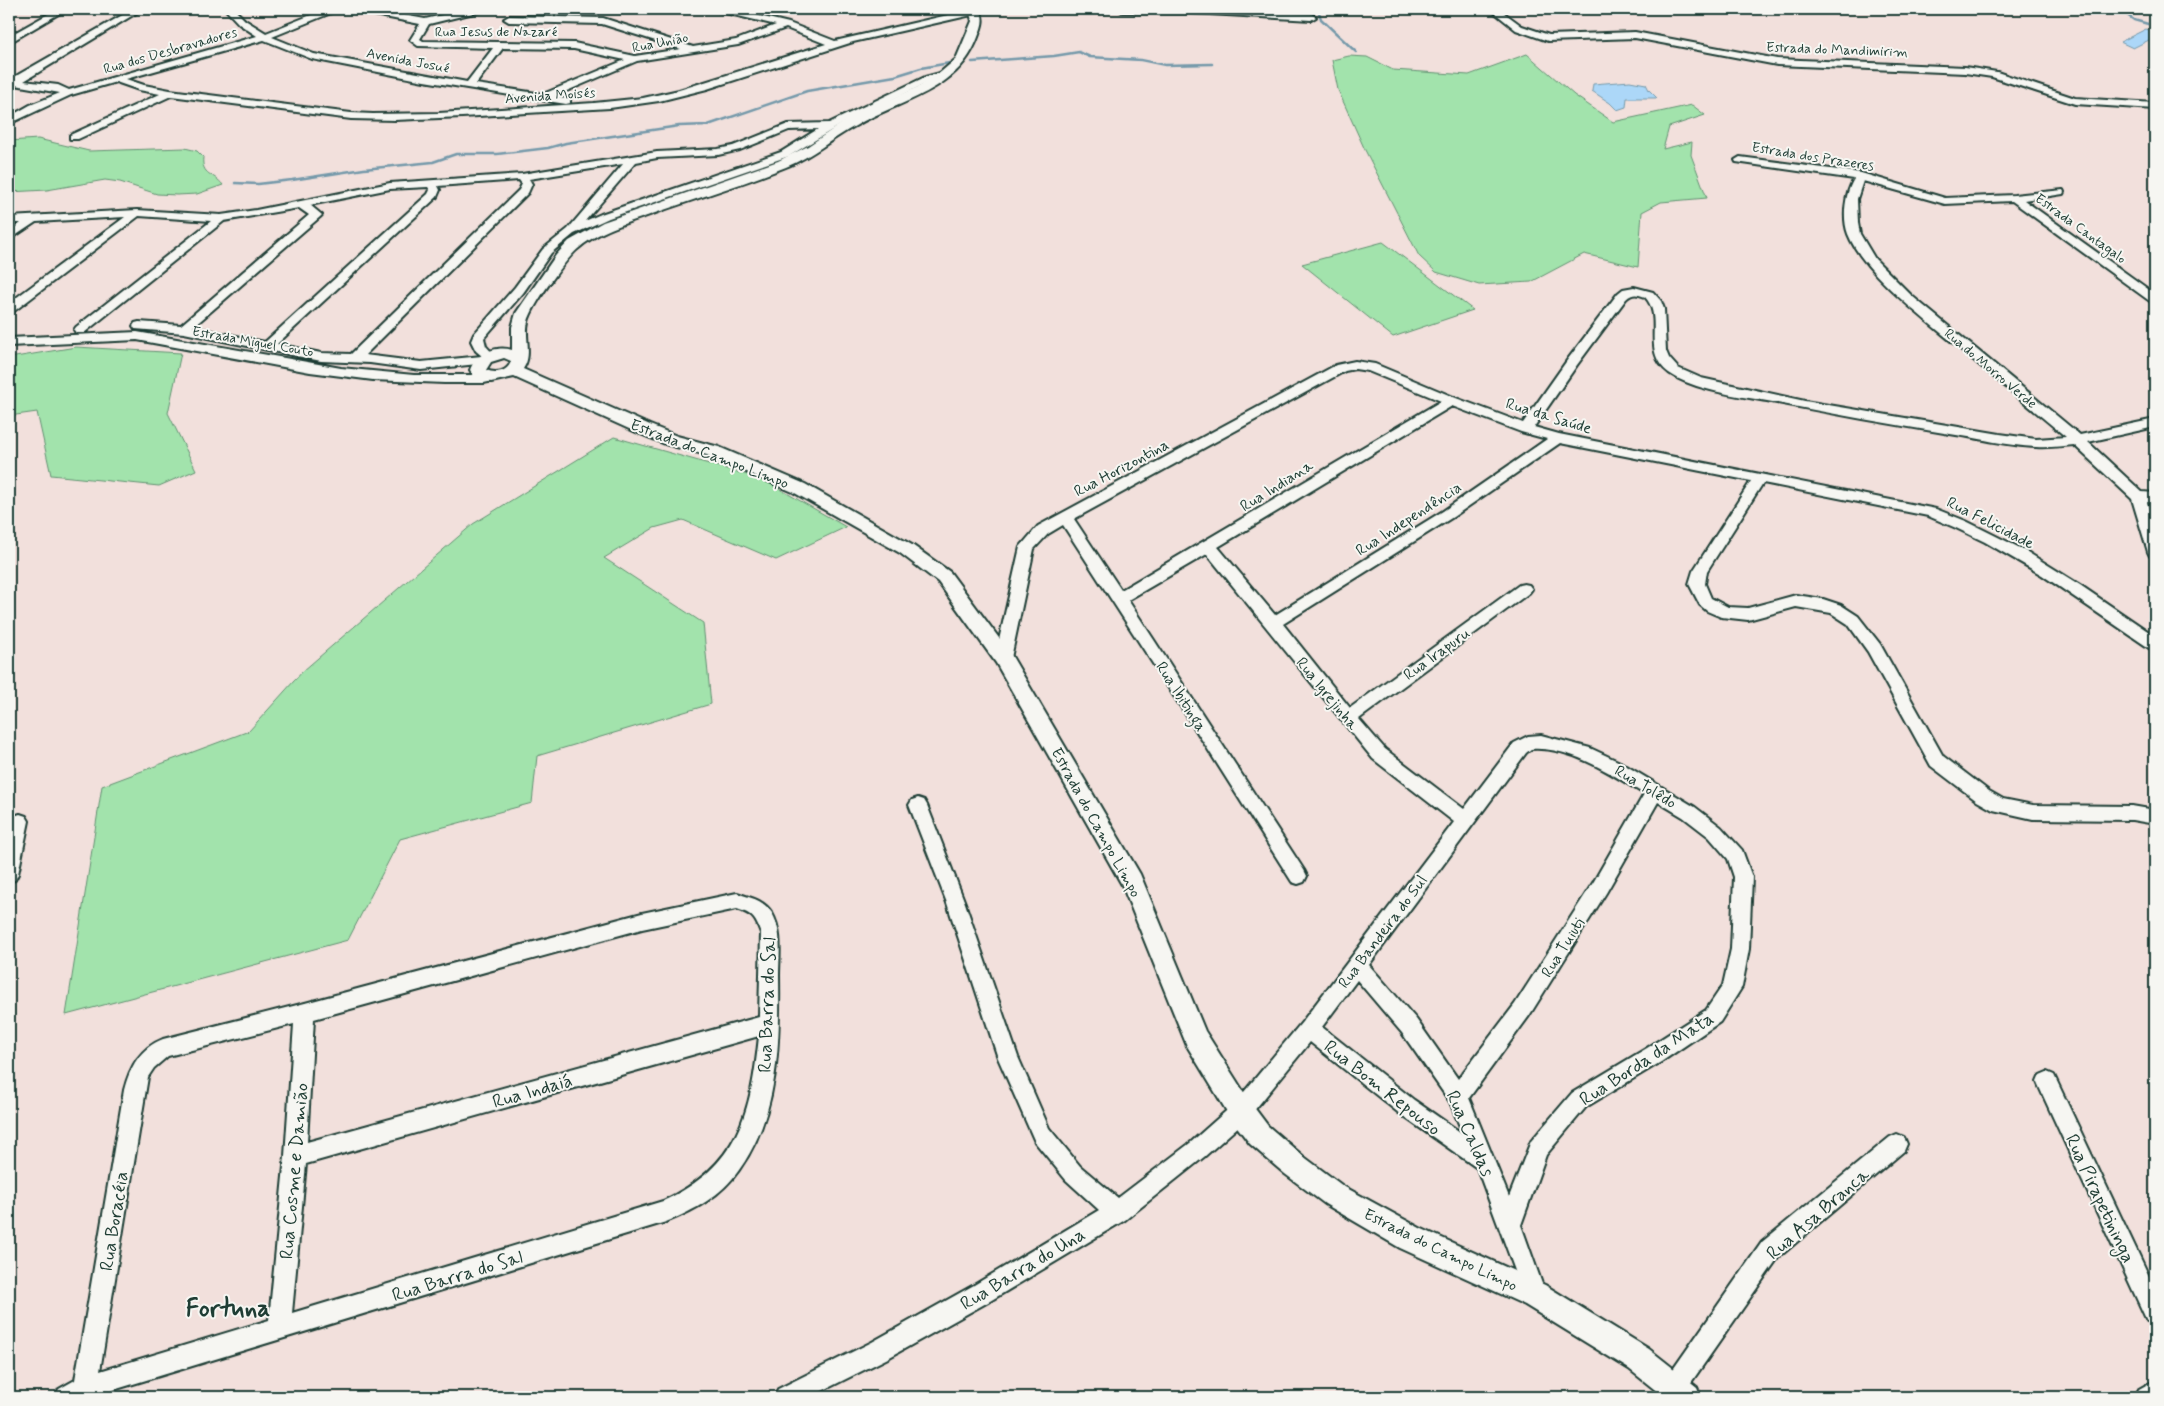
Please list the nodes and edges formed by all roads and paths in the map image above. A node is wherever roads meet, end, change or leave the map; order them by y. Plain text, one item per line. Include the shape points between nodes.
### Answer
1 (62, 9) edge
2 (139, 9) edge
3 (229, 9) edge
4 (333, 9) edge
5 (359, 9) edge
6 (479, 9) edge
7 (721, 9) edge
8 (1122, 9) edge
9 (1494, 9) edge
10 (975, 10) edge
11 (1267, 11) edge
12 (1311, 17) dead end
13 (508, 20) dead end
14 (425, 22) junction
15 (786, 25) junction
16 (264, 37) junction
17 (9, 40) edge
18 (834, 44) junction
19 (500, 45) junction
20 (691, 49) junction
21 (635, 59) junction
22 (944, 75) junction
23 (118, 80) junction
24 (12, 82) edge
25 (470, 86) junction
26 (68, 93) junction
27 (170, 93) junction
28 (543, 98) junction
29 (595, 106) junction
30 (2155, 106) edge
31 (9, 121) edge
32 (831, 126) junction
33 (74, 137) dead end
34 (632, 160) junction
35 (1740, 160) dead end
36 (1860, 176) junction
37 (522, 177) junction
38 (432, 184) junction
39 (2059, 192) dead end
40 (2014, 198) junction
41 (301, 204) junction
42 (138, 213) junction
43 (221, 218) junction
44 (34, 219) junction
45 (9, 220) edge
46 (570, 232) junction
47 (9, 237) edge
48 (2155, 299) edge
49 (9, 309) edge
50 (184, 329) junction
51 (80, 330) junction
52 (31, 332) junction
53 (9, 333) edge
54 (9, 342) edge
55 (22, 342) junction
56 (268, 346) junction
57 (356, 358) junction
58 (486, 358) junction
59 (516, 365) junction
60 (1336, 370) joint
61 (492, 377) junction
62 (1451, 401) junction
63 (2155, 422) edge
64 (1526, 429) junction
65 (1558, 438) junction
66 (2076, 439) junction
67 (1760, 479) junction
68 (2138, 497) junction
69 (2155, 498) edge
70 (1065, 517) junction
71 (1209, 547) junction
72 (2155, 552) edge
73 (1524, 589) dead end
74 (1119, 598) junction
75 (1273, 623) junction
76 (2155, 644) edge
77 (1003, 658) junction
78 (1348, 718) junction
79 (1520, 748) joint
80 (1655, 792) junction
81 (918, 805) dead end
82 (2155, 817) edge
83 (1465, 820) junction
84 (20, 822) dead end
85 (9, 874) edge
86 (1298, 876) dead end
87 (1743, 877) joint
88 (1356, 964) junction
89 (305, 1012) junction
90 (769, 1024) junction
91 (1309, 1028) junction
92 (148, 1058) joint
93 (2047, 1082) dead end
94 (1458, 1096) junction
95 (1241, 1111) junction
96 (1897, 1144) dead end
97 (296, 1156) junction
98 (1484, 1161) junction
99 (1117, 1212) junction
100 (1510, 1225) junction
101 (1535, 1295) junction
102 (2155, 1313) edge
103 (279, 1329) junction
104 (1681, 1392) edge
105 (2155, 1392) edge
106 (80, 1394) edge
107 (786, 1397) edge
108 (2147, 1397) edge

1 - 17 street
2 - 24 street
3 - 16 street, Avenida Josué
4 - 16 street, Rua dos Desbravadores
5 - 14 street, Rua Jesus de Nazaré
6 - 14 street
7 - 15 street
8 - 11 street
9 - 30 street, Estrada do Mandimirim via 1519,28 1548,38 1635,35 1777,62 1964,70 1998,75 2074,101
10 - 18 street, Avenida Moisés
10 - 22 street via 978,21 967,51
11 - 12 street
13 - 20 street via 602,21
14 - 19 street, Rua Jesus de Nazaré via 415,40 421,44
15 - 18 street
15 - 20 street, Rua União via 738,42
16 - 23 street, Rua dos Desbravadores
16 - 25 street, Avenida Josué via 312,56
18 - 29 street, Avenida Moisés via 691,90
19 - 21 street, Rua Jesus de Nazaré via 574,46
19 - 25 street
20 - 21 street, Rua União
21 - 28 street, Rua União
22 - 32 street via 928,79
22 - 59 street via 924,89 852,122 795,158 608,225 578,240 562,254 522,316 518,334 521,352
23 - 26 street, Rua dos Desbravadores
23 - 27 street, Avenida Moisés
24 - 26 street via 58,88
25 - 28 street, Avenida Josué
26 - 31 street, Rua dos Desbravadores
27 - 29 street, Avenida Moisés via 381,118
27 - 33 street
28 - 29 street, Avenida Josué
32 - 34 street via 788,127 718,152 662,154
32 - 46 street via 785,154 606,216
34 - 37 street
34 - 46 street
35 - 36 street, Estrada dos Prazeres
36 - 40 street, Estrada dos Prazeres via 1945,201
36 - 66 street, Rua do Morro Verde via 1852,199 1852,222 1854,234 1870,261 1908,299
37 - 38 street
37 - 57 street via 527,184 524,191
38 - 41 street via 390,186
38 - 56 street via 433,195
39 - 40 street, Estrada dos Prazeres
40 - 48 street, Estrada Cantagalo
41 - 43 street
41 - 50 street via 316,215
42 - 43 street
42 - 44 street
42 - 49 street
43 - 51 street
44 - 45 street
44 - 47 street
46 - 58 street via 547,251 519,290 478,336 477,341
50 - 51 street via 130,326
50 - 56 street
51 - 52 street
52 - 53 street
52 - 55 street
54 - 55 street, Estrada Miguel Couto
55 - 61 street, Estrada Miguel Couto via 146,337 276,362 367,375
56 - 57 street via 320,357
57 - 58 street via 421,366
58 - 59 street, Estrada do Campo Limpo via 506,353 516,357
58 - 61 street via 479,366 480,373
59 - 61 street via 502,376
59 - 77 street, Estrada do Campo Limpo via 644,429 721,454 799,488 906,549 944,577
60 - 62 street, Rua da Saúde via 1355,365 1371,367
60 - 70 street, Rua Horizontina
62 - 64 street, Rua da Saúde
62 - 71 street, Rua Indiana
63 - 66 street
64 - 65 street, Rua da Saúde
64 - 66 street via 1622,296 1634,290 1648,293 1656,301 1663,359 1694,380 1870,418 2036,442
65 - 67 street, Rua da Saúde
65 - 75 street, Rua Independência via 1440,519
66 - 68 street, Rua do Morro Verde
67 - 76 street, Rua Felicidade via 1943,516 2011,549 2078,590
67 - 82 street via 1700,570 1697,584 1705,601 1719,610 1739,615 1796,601 1823,605 1847,616 1860,627 1874,648 1937,761 1999,805 2033,812 2132,813
68 - 69 street
68 - 72 street, Rua do Morro Verde
70 - 74 street, Rua Ibitinga
70 - 77 street, Rua Horizontina via 1042,530 1027,547
71 - 74 street, Rua Indiana
71 - 75 street, Rua Igrejinha
73 - 78 street, Rua Irapuru
74 - 86 street, Rua Ibitinga
75 - 78 street, Rua Igrejinha
77 - 95 street, Estrada do Campo Limpo via 1132,882 1196,1038
78 - 83 street, Rua Igrejinha via 1379,754
79 - 80 street, Rua Tolêdo via 1528,743 1541,742 1570,749 1614,767
79 - 83 street, Rua Bandeira do Sul
80 - 87 street, Rua Tolêdo via 1715,832 1736,855
80 - 94 street, Rua Tuiuti via 1600,887 1522,1010
81 - 99 street via 956,903 1008,1058 1038,1127 1073,1173
83 - 88 street, Rua Bandeira do Sul
84 - 85 street
87 - 100 street, Rua Borda da Mata via 1740,949 1732,987 1725,999 1713,1016 1580,1100 1538,1148
88 - 91 street, Rua Bandeira do Sul
88 - 94 street, Rua Caldas via 1409,1026
89 - 90 street, Rua Barra do Sal via 642,921 737,902 757,908 770,933
89 - 92 street, Rua Barra do Sal via 163,1048
89 - 97 street, Rua Cosme e Damião
90 - 97 street, Rua Indaiá
90 - 103 street, Rua Barra do Sal via 765,1068 748,1137 723,1173 690,1200 666,1211
91 - 95 street, Rua Bandeira do Sul
91 - 98 street, Rua Bom Repouso via 1407,1107
92 - 106 street, Rua Boracéia via 138,1073 134,1090
93 - 102 street, Rua Pirapetininga
94 - 98 street, Rua Caldas
95 - 99 street, Rua Barra do Una
95 - 101 street, Estrada do Campo Limpo via 1260,1135 1334,1195 1410,1238
96 - 104 street, Rua Asa Branca via 1770,1250
97 - 103 street, Rua Cosme e Damião
98 - 100 street, Rua Caldas
99 - 107 street, Rua Barra do Una via 880,1350
100 - 101 street, Rua Caldas
101 - 104 street, Estrada do Campo Limpo via 1639,1359
103 - 106 street, Rua Barra do Sal
105 - 108 street

